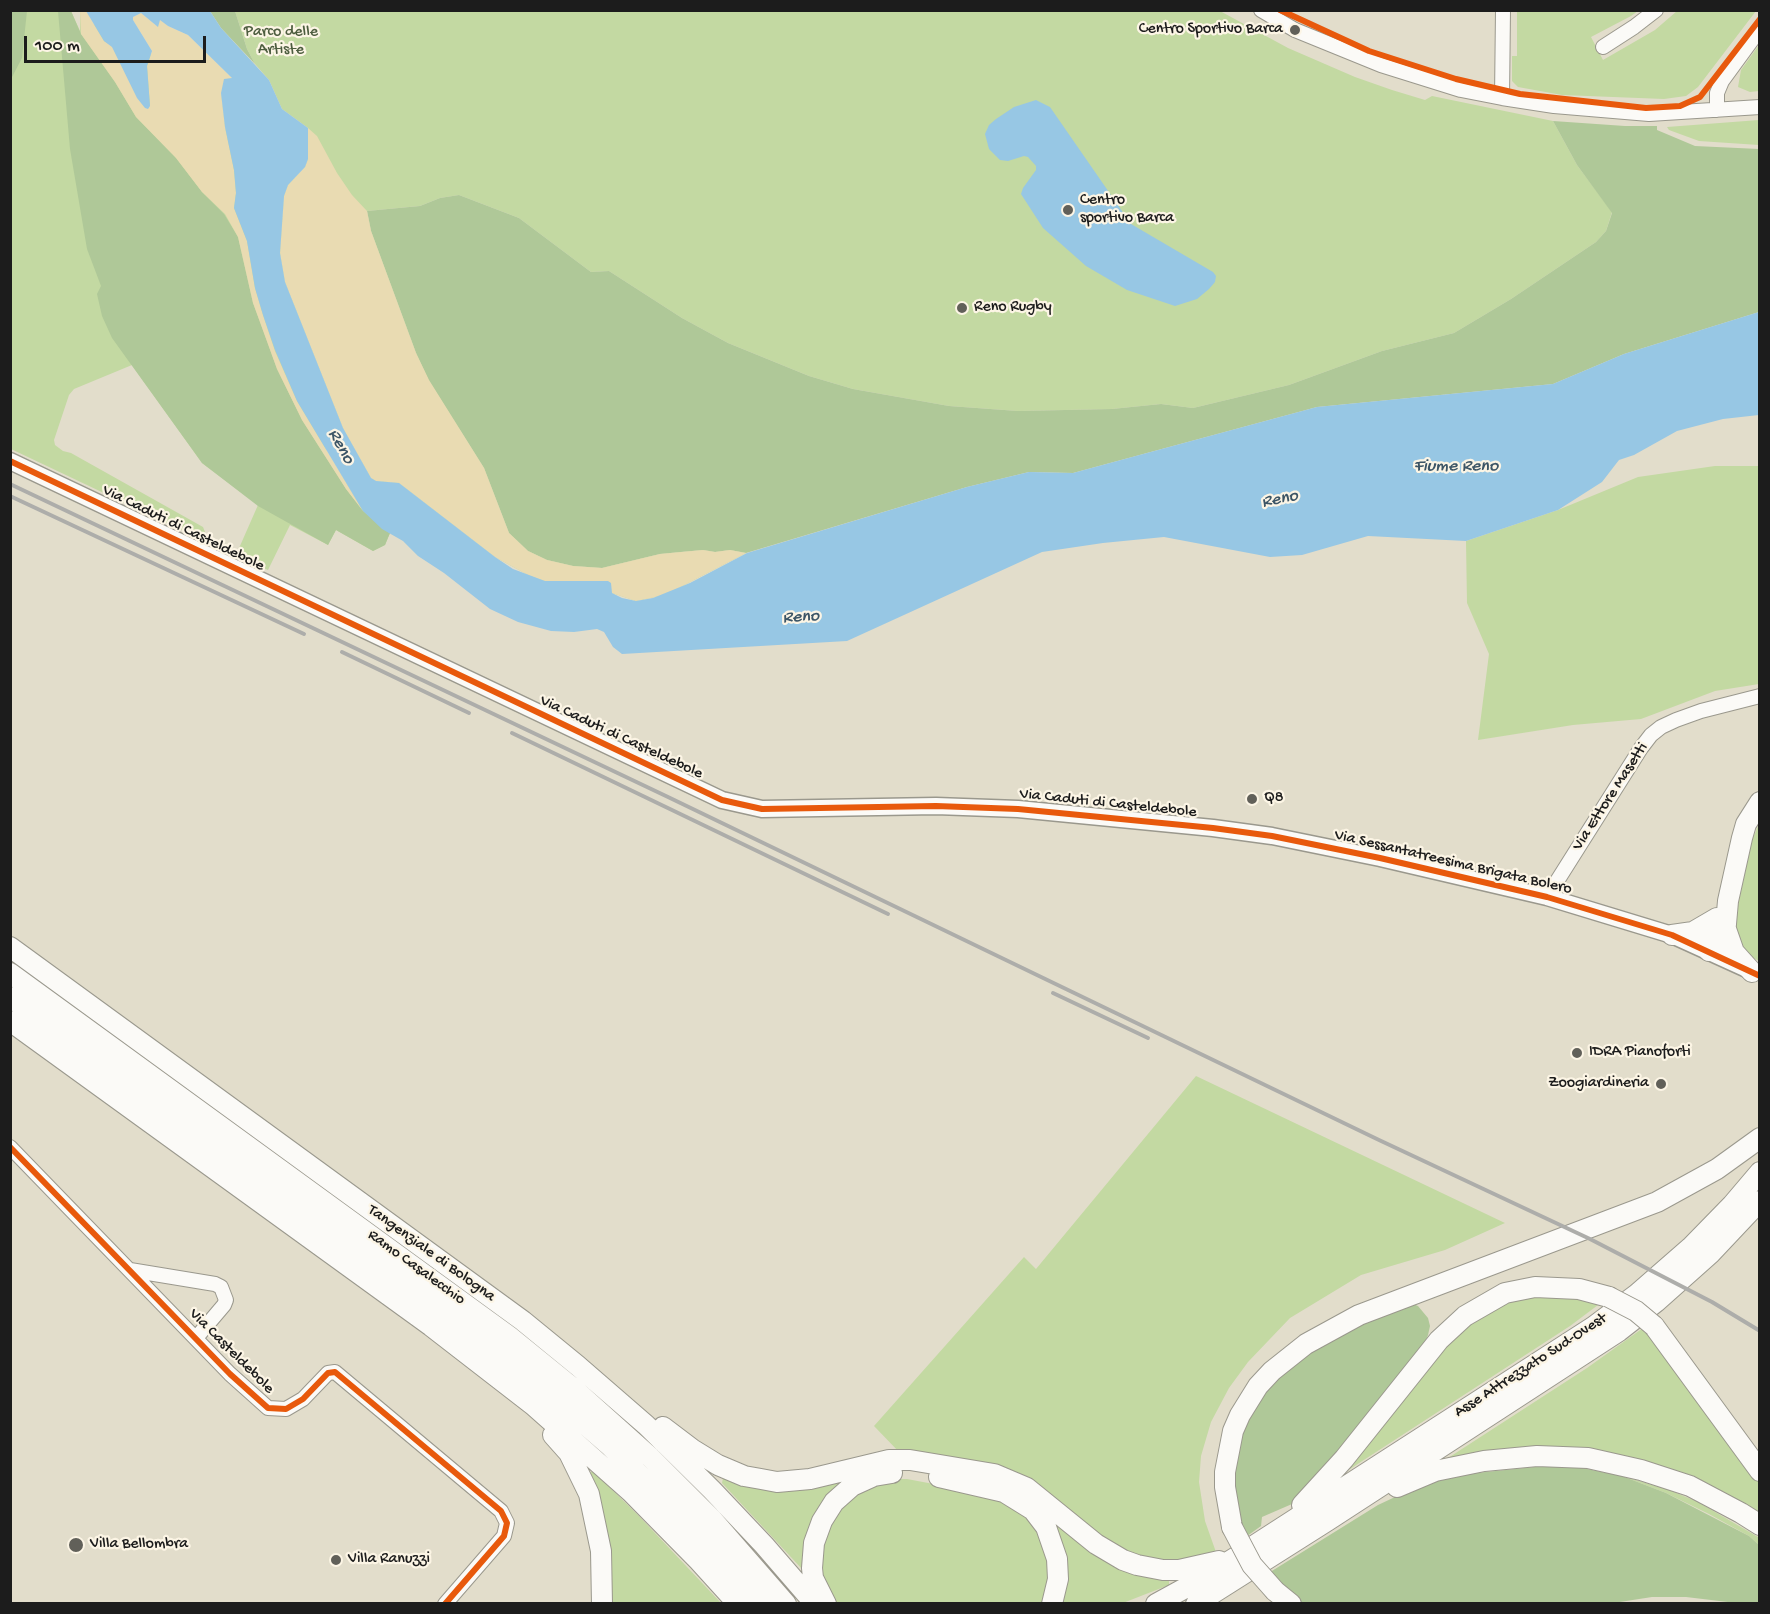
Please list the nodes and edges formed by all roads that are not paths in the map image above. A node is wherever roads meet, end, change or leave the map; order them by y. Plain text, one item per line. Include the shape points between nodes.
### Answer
1 (1261, 10) edge
2 (1503, 10) edge
3 (1656, 10) edge
4 (1760, 29) edge
5 (1603, 47) dead end
6 (1502, 98) junction
7 (1760, 107) edge
8 (1717, 110) junction
9 (10, 461) edge
10 (1760, 696) edge
11 (1760, 802) edge
12 (1272, 836) joint
13 (1547, 897) junction
14 (1719, 926) junction
15 (1672, 935) junction
16 (10, 947) edge
17 (1708, 951) junction
18 (10, 973) edge
19 (1756, 974) edge
20 (10, 997) edge
21 (10, 1021) edge
22 (1760, 1138) edge
23 (10, 1147) edge
24 (1760, 1172) edge
25 (1760, 1201) edge
26 (130, 1270) junction
27 (431, 1326) junction
28 (196, 1338) junction
29 (579, 1366) junction
30 (1760, 1471) edge
31 (1327, 1521) junction
32 (1760, 1525) edge
33 (1278, 1530) junction
34 (1241, 1554) junction
35 (1268, 1559) junction
36 (445, 1604) edge
37 (602, 1604) edge
38 (738, 1604) edge
39 (762, 1604) edge
40 (786, 1604) edge
41 (815, 1604) edge
42 (825, 1604) edge
43 (1053, 1604) edge
44 (1156, 1604) edge
45 (1196, 1604) edge
46 (1223, 1604) edge
47 (1291, 1604) edge

1 - 6 street via 1295,30 1381,65 1461,90
2 - 6 street
3 - 5 street
4 - 8 street via 1722,81
6 - 8 street via 1638,114
7 - 8 street
9 - 12 main road, Via Caduti di Casteldebole via 733,803 780,810 981,806
10 - 13 street, Via Ettore Masetti via 1692,714 1651,735
11 - 14 highway via 1746,824
12 - 13 main road, Via Sessantatreesima Brigata Bolero
13 - 15 main road, Via Sessantatreesima Brigata Bolero
14 - 15 highway
14 - 17 highway via 1722,940
14 - 19 highway via 1734,952
15 - 17 main road, Via Sessantatreesima Brigata Bolero
16 - 29 highway, Tangenziale di Bologna via 523,1321
17 - 19 main road, Via Sessantatreesima Brigata Bolero
18 - 40 highway, Ramo Casalecchio via 555,1373 712,1519
20 - 39 highway, Ramo Casalecchio via 536,1382 686,1520
21 - 27 highway
22 - 47 highway, bridge via 1717,1169 1657,1202 1359,1315 1306,1344 1272,1371 1258,1386 1233,1431 1225,1487 1232,1527 1252,1565
23 - 26 street, Via Casteldebole
24 - 33 highway, Asse Attrezzato Sud-Ovest via 1692,1246 1593,1327
25 - 31 highway, Asse Attrezzato Sud-Ovest via 1712,1253 1628,1325
26 - 28 street, Via Casteldebole
26 - 28 street via 221,1287 224,1305
27 - 37 highway via 569,1453 589,1494 597,1525
27 - 38 highway via 599,1462
28 - 36 street, Via Casteldebole via 268,1408 286,1409 303,1399 328,1372 335,1372 501,1511 507,1523 504,1536
29 - 34 highway via 628,1396 704,1458 744,1476 792,1481 900,1460 976,1470 1027,1488 1096,1544 1137,1565 1179,1570
29 - 41 highway, Tangenziale di Bologna via 712,1490
30 - 33 highway, bridge via 1654,1326 1636,1311 1609,1297 1579,1289 1535,1287 1499,1296 1464,1316 1439,1340 1332,1473
31 - 32 highway via 1435,1471 1537,1456 1588,1458 1665,1477 1718,1500
31 - 35 highway
33 - 34 highway
34 - 44 highway
35 - 45 highway
35 - 46 highway
42 - 43 highway via 812,1568 814,1543 822,1521 834,1502 852,1486 894,1472 995,1489 1033,1510 1055,1548 1058,1578

